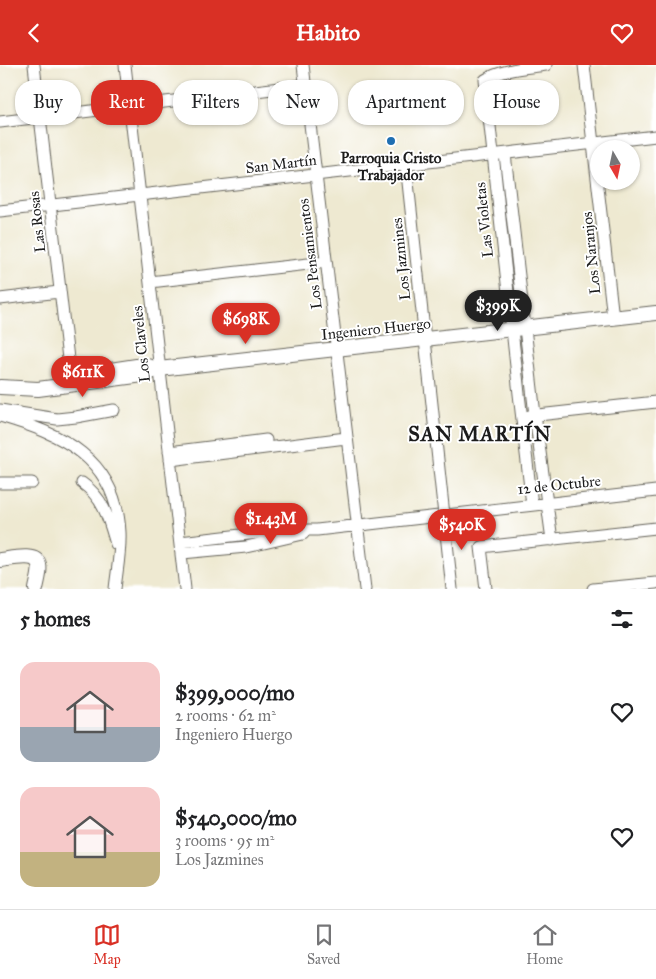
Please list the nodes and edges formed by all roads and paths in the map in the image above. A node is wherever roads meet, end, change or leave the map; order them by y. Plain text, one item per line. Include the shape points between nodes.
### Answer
1 (34, 65) edge
2 (125, 65) edge
3 (303, 65) edge
4 (546, 65) edge
5 (584, 65) edge
6 (36, 80) edge
7 (127, 80) edge
8 (305, 80) edge
9 (268, 90) edge
10 (163, 103) edge
11 (15, 120) edge
12 (0, 122) edge
13 (41, 125) edge
14 (132, 125) edge
15 (310, 125) edge
16 (656, 136) edge
17 (593, 140) edge
18 (625, 140) edge
19 (590, 144) edge
20 (505, 154) junction
21 (492, 155) junction
22 (406, 164) junction
23 (316, 175) junction
24 (599, 190) edge
25 (140, 196) junction
26 (50, 207) junction
27 (0, 211) edge
28 (326, 262) junction
29 (150, 282) junction
30 (60, 292) junction
31 (0, 299) edge
32 (656, 313) edge
33 (613, 318) junction
34 (518, 329) junction
35 (424, 340) junction
36 (336, 349) junction
37 (159, 369) junction
38 (70, 376) junction
39 (0, 386) edge
40 (656, 402) edge
41 (0, 410) edge
42 (114, 410) dead end
43 (535, 415) junction
44 (0, 416) edge
45 (521, 417) junction
46 (346, 434) junction
47 (169, 456) junction
48 (0, 483) edge
49 (32, 483) dead end
50 (82, 483) dead end
51 (656, 491) edge
52 (546, 503) junction
53 (532, 505) junction
54 (445, 515) junction
55 (358, 525) junction
56 (656, 528) edge
57 (552, 541) junction
58 (181, 548) junction
59 (119, 555) junction
60 (0, 560) edge
61 (656, 583) edge
62 (365, 585) edge
63 (36, 589) edge
64 (114, 589) edge
65 (185, 589) edge
66 (374, 589) edge
67 (452, 589) edge
68 (486, 589) edge
69 (593, 589) edge

1 - 6 street, Las Rosas
2 - 7 street, Los Claveles
3 - 8 street, Los Pensamientos
4 - 21 street, Las Violetas via 485,80
5 - 17 street, Los Naranjos
9 - 10 street
11 - 12 street
13 - 26 street, Las Rosas
14 - 25 street, Los Claveles
15 - 23 street, Los Pensamientos
16 - 18 street, San Martín
19 - 20 street, San Martín
20 - 21 street, San Martín
20 - 34 street, Las Violetas
21 - 22 street, San Martín
21 - 34 street, Las Violetas
22 - 23 street, San Martín
22 - 35 street, Los Jazmines
23 - 25 street, San Martín
23 - 28 street, Los Pensamientos
24 - 33 street, Los Naranjos
25 - 26 street, San Martín
25 - 29 street, Los Claveles
26 - 27 street, San Martín
26 - 30 street, Las Rosas
28 - 29 street
28 - 36 street, Los Pensamientos
29 - 37 street, Los Claveles
30 - 31 street
30 - 38 street, Las Rosas
32 - 33 main road, Ingeniero Huergo
33 - 34 main road, Ingeniero Huergo
34 - 35 main road, Ingeniero Huergo
34 - 43 street, Las Violetas
34 - 45 street, Las Violetas
35 - 36 main road, Ingeniero Huergo
35 - 54 street, Los Jazmines
36 - 37 main road, Ingeniero Huergo
36 - 46 street, Los Pensamientos
37 - 38 main road, Ingeniero Huergo via 143,365
37 - 39 main road, Ingeniero Huergo via 143,375 38,389
37 - 47 street, Los Claveles
38 - 39 main road, Ingeniero Huergo
40 - 43 street
41 - 42 street via 56,419
43 - 45 street
43 - 52 street, Las Violetas
44 - 59 street via 58,438 86,455 112,493 120,531
45 - 53 street, Las Violetas
46 - 47 street
46 - 55 street, Los Pensamientos
47 - 58 street, Los Claveles
48 - 49 street
50 - 59 street via 101,501
51 - 52 street, 12 de Octubre
52 - 53 street, 12 de Octubre
52 - 57 street, Las Violetas
53 - 54 street, 12 de Octubre
54 - 55 street, 12 de Octubre
54 - 67 street, Los Jazmines
55 - 58 street, 12 de Octubre via 317,529 246,547
55 - 62 street, Los Pensamientos
56 - 57 street
57 - 68 street via 481,547
58 - 65 street, Los Claveles
59 - 64 street
60 - 63 main road via 31,557 37,560 40,566
61 - 69 street
62 - 66 street

